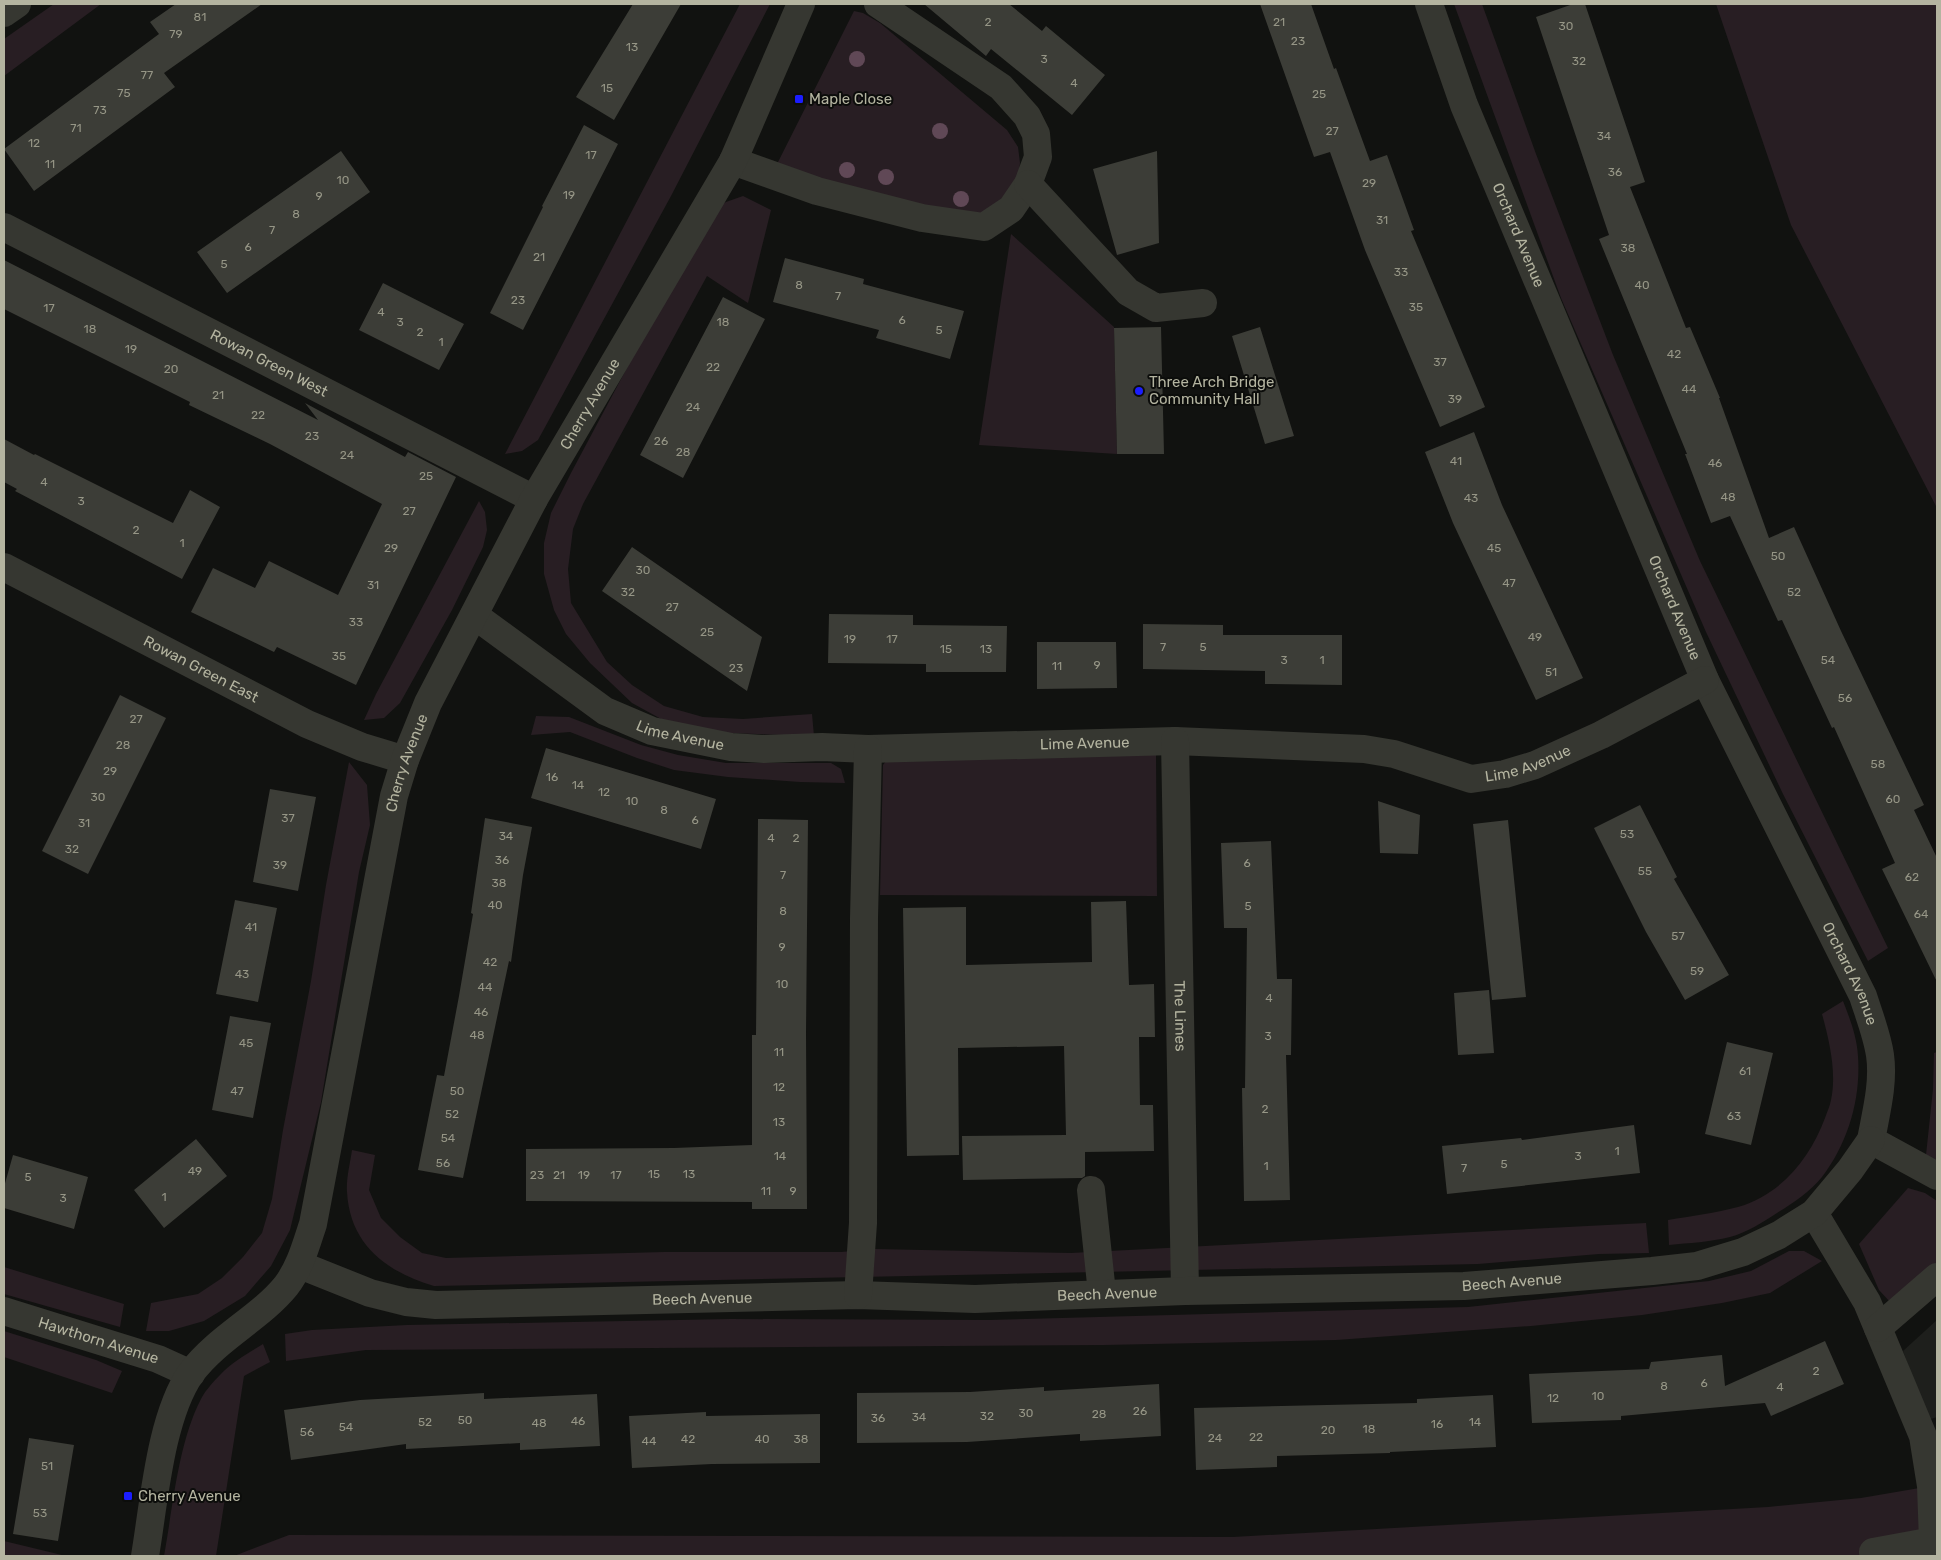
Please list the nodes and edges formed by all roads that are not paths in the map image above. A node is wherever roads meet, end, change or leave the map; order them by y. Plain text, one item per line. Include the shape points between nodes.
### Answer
1 (17, 4) edge
2 (801, 4) edge
3 (878, 4) edge
4 (1429, 4) edge
5 (4, 14) edge
6 (733, 161) junction
7 (1028, 184) junction
8 (4, 227) edge
9 (1203, 303) dead end
10 (534, 499) junction
11 (4, 567) edge
12 (474, 615) junction
13 (1705, 680) junction
14 (1175, 741) junction
15 (868, 749) junction
16 (405, 760) junction
17 (1871, 1140) junction
18 (1937, 1176) edge
19 (1091, 1190) dead end
20 (1814, 1213) junction
21 (300, 1265) junction
22 (1937, 1277) edge
23 (1185, 1291) junction
24 (1102, 1294) junction
25 (858, 1295) junction
26 (4, 1311) edge
27 (1878, 1328) junction
28 (191, 1374) junction
29 (1873, 1552) dead end
30 (145, 1556) edge

1 - 5 street
2 - 6 street, Cherry Avenue
3 - 7 street via 1001,87 1027,116 1036,134 1038,157
4 - 13 street, Orchard Avenue via 1464,105
6 - 7 street via 826,193 922,218 984,227 1011,209
6 - 10 street, Cherry Avenue
7 - 9 street via 1128,292 1156,308
8 - 10 street, Rowan Green West
10 - 12 street, Cherry Avenue
11 - 16 street, Rowan Green East via 307,724 362,747
12 - 15 street, Lime Avenue via 605,710 652,731 731,747
12 - 16 street, Cherry Avenue via 428,703
13 - 14 street, Lime Avenue via 1601,735 1535,765 1505,774 1471,778 1394,754 1364,749
13 - 17 street, Orchard Avenue via 1863,996 1880,1057 1880,1091
14 - 15 street, Lime Avenue
14 - 23 street, The Limes
15 - 25 street via 863,1223
16 - 21 street, Cherry Avenue via 384,845 323,1182 314,1224
17 - 18 street
17 - 20 street, Beech Avenue
19 - 24 street
20 - 23 street, Beech Avenue via 1743,1252 1688,1267 1464,1286
20 - 27 street via 1867,1302
21 - 25 street, Beech Avenue via 370,1293 436,1305
21 - 28 street, Cherry Avenue via 286,1286 218,1345
22 - 27 street
23 - 24 street, Beech Avenue
24 - 25 street, Beech Avenue via 975,1299
26 - 28 street, Hawthorn Avenue via 158,1359
27 - 29 street via 1923,1436 1931,1486 1933,1541
28 - 30 street, Cherry Avenue via 176,1402 164,1440

